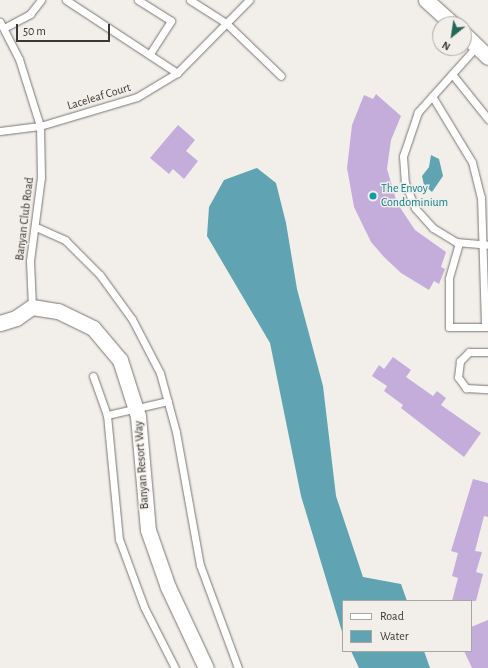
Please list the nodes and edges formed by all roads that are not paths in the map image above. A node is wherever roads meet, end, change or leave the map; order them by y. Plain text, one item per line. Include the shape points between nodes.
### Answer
1 (41, 0) edge
2 (66, 0) edge
3 (138, 0) edge
4 (190, 0) edge
5 (249, 0) edge
6 (426, 0) edge
7 (444, 16) edge
8 (226, 23) junction
9 (2, 25) edge
10 (472, 41) edge
11 (477, 46) junction
12 (149, 55) junction
13 (488, 57) edge
14 (177, 73) junction
15 (452, 74) junction
16 (281, 76) dead end
17 (432, 96) junction
18 (488, 119) edge
19 (40, 126) junction
20 (0, 131) edge
21 (36, 227) junction
22 (459, 243) junction
23 (485, 245) edge
24 (32, 307) junction
25 (0, 323) edge
26 (486, 327) edge
27 (488, 352) edge
28 (93, 376) dead end
29 (488, 389) edge
30 (168, 401) junction
31 (136, 408) junction
32 (107, 415) junction
33 (174, 668) edge
34 (206, 668) edge
35 (238, 668) edge

1 - 9 lane via 30,14
2 - 12 lane
3 - 12 lane via 171,21
4 - 8 lane
5 - 8 lane, Laceleaf Court
6 - 7 street
8 - 14 lane, Laceleaf Court
8 - 16 lane
9 - 19 lane, Banyan Club Road via 19,58
10 - 11 street
11 - 13 street
11 - 15 lane
12 - 14 lane
14 - 19 lane, Laceleaf Court via 137,97
15 - 17 lane
15 - 18 lane
17 - 22 lane via 409,130 403,156 404,182 415,208 433,228
17 - 23 lane via 455,128 472,162 481,197
19 - 20 lane, Laceleaf Court
19 - 21 lane, Banyan Club Road via 41,177
21 - 24 lane, Banyan Club Road via 30,261
21 - 30 lane via 65,240 100,275 132,319 160,373
22 - 23 lane
22 - 26 lane via 449,279 449,327
23 - 26 lane
24 - 25 street via 16,318
24 - 31 street, Banyan Resort Way via 70,315 103,337 120,360
27 - 29 lane via 469,352 460,361 458,377 466,388
28 - 32 lane
30 - 31 lane
30 - 35 lane via 200,565
31 - 32 lane
31 - 34 street, Banyan Resort Way via 148,530 168,586
32 - 33 lane via 119,539 144,607

